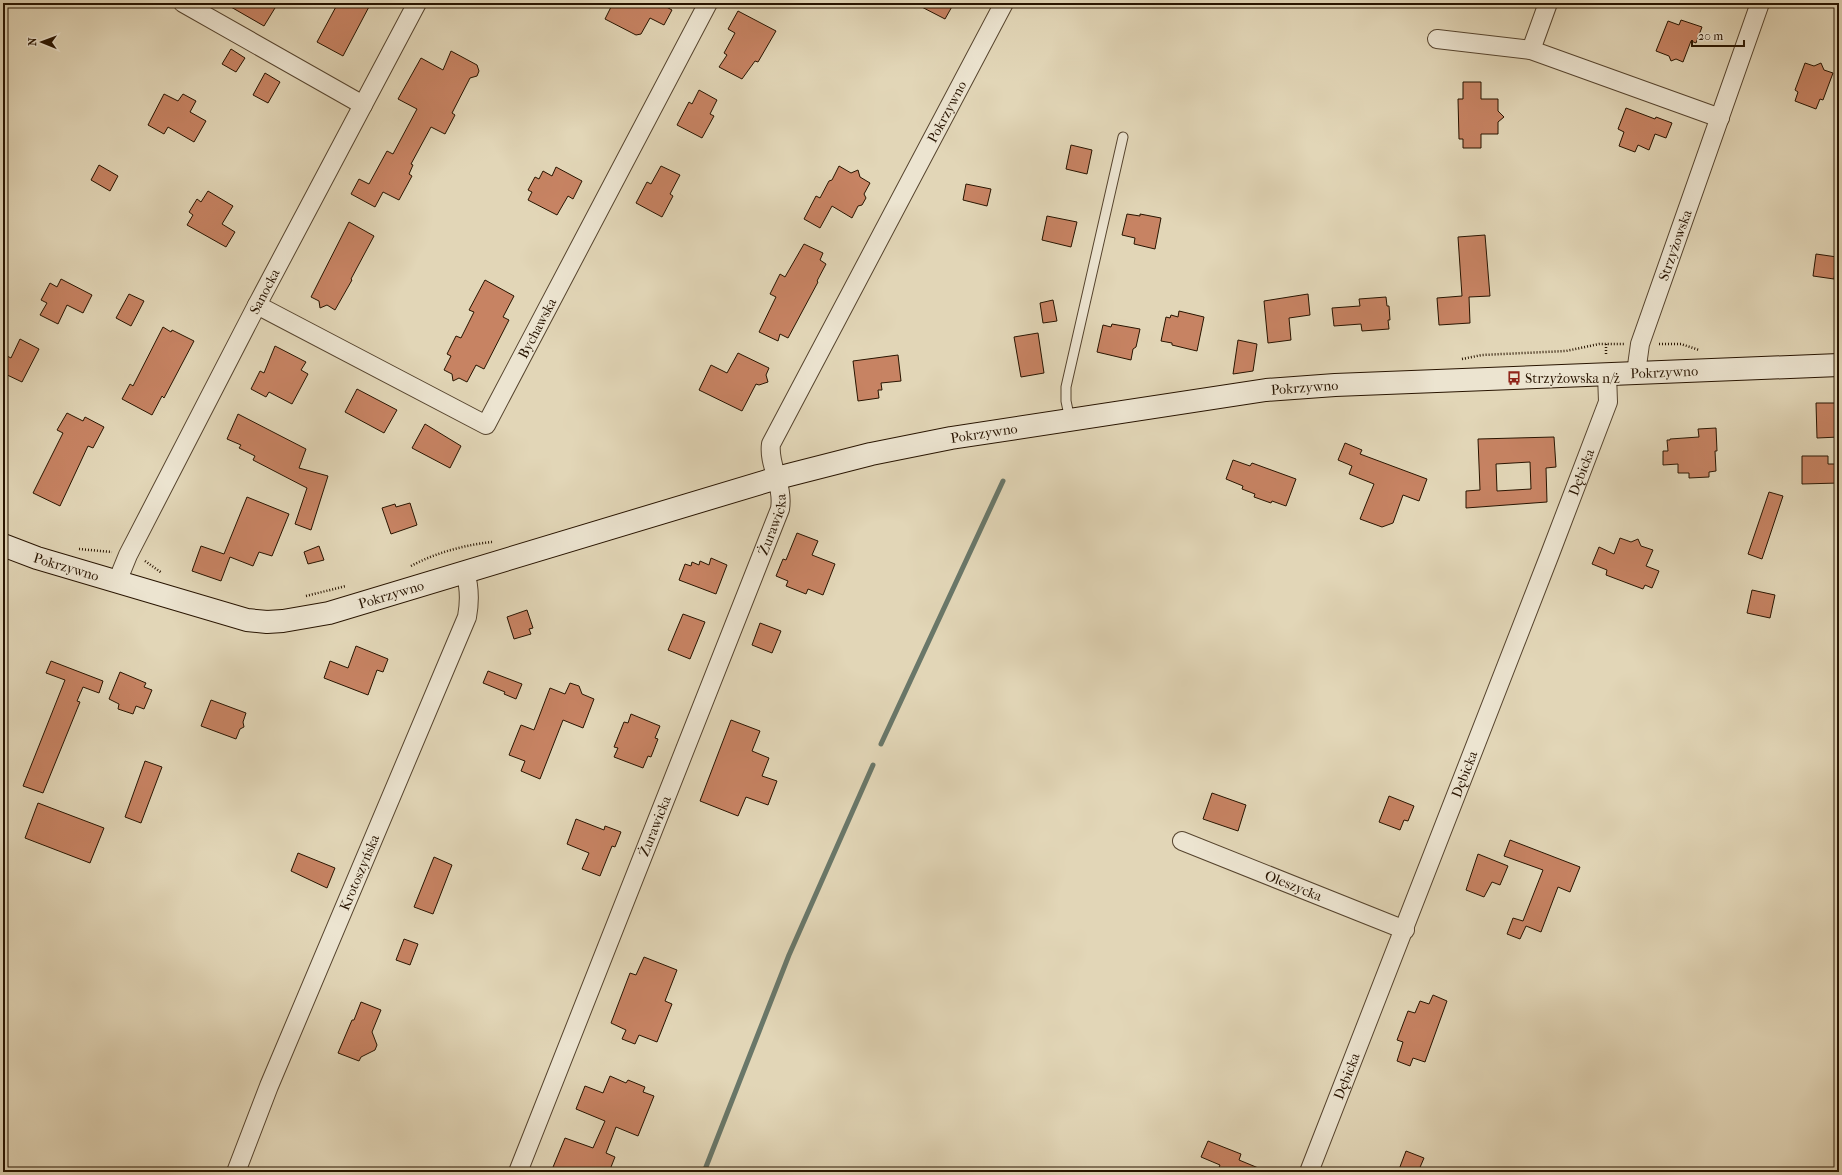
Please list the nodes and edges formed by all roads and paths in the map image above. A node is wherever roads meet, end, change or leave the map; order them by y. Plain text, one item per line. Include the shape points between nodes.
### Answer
1 (183, 3) edge
2 (417, 3) edge
3 (708, 3) edge
4 (1004, 3) edge
5 (1548, 3) edge
6 (1760, 3) edge
7 (1437, 39) dead end
8 (1531, 50) junction
9 (362, 105) junction
10 (1720, 118) junction
11 (1123, 137) dead end
12 (257, 305) junction
13 (1839, 365) edge
14 (1636, 373) junction
15 (1607, 374) junction
16 (1070, 420) junction
17 (777, 478) junction
18 (3, 545) edge
19 (465, 572) junction
20 (118, 582) junction
21 (1182, 841) dead end
22 (1405, 930) junction
23 (236, 1172) edge
24 (518, 1172) edge
25 (1309, 1172) edge

1 - 9 street
2 - 9 street, Sanocka
3 - 12 street, Bychawska via 486,425
4 - 17 street, Pokrzywno via 772,444 770,451
5 - 8 street
6 - 10 street, Strzyżowska
7 - 8 street
8 - 10 street
9 - 12 street, Sanocka
10 - 14 street, Strzyżowska via 1640,344
11 - 16 lane via 1066,387
12 - 20 street, Sanocka via 128,555
13 - 14 street, Pokrzywno
14 - 15 street, Pokrzywno
15 - 16 street, Pokrzywno via 1300,387 1194,400
15 - 22 street, Dębicka via 1608,402
16 - 17 street, Pokrzywno via 894,449
17 - 19 street, Pokrzywno
17 - 24 street, Żurawicka via 782,500 780,509
18 - 20 street, Pokrzywno
19 - 20 street, Pokrzywno via 306,618 267,622 231,617
19 - 23 street, Krotoszyńska via 470,600 467,617 268,1086
21 - 22 street, Oleszycka
22 - 25 street, Dębicka

